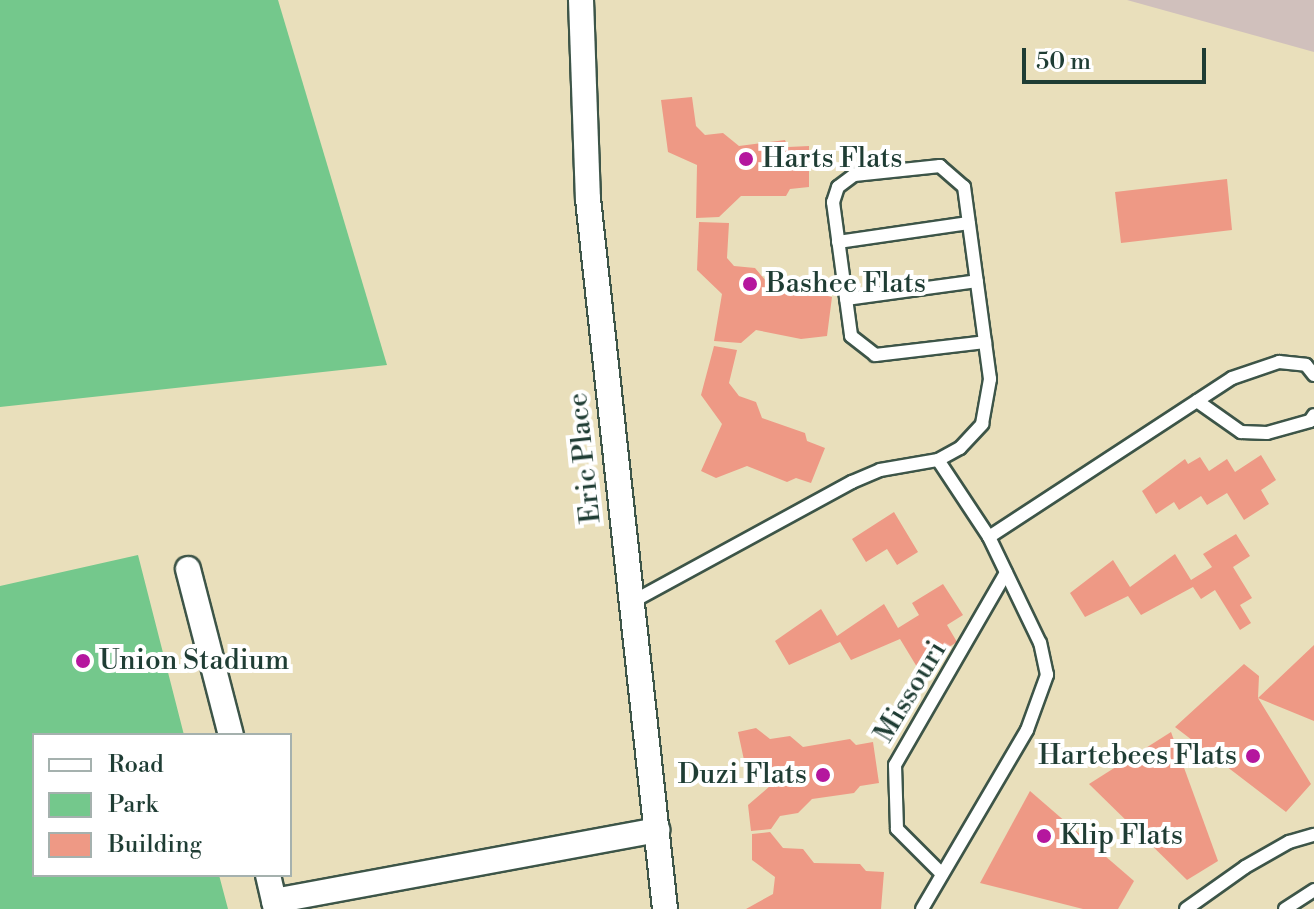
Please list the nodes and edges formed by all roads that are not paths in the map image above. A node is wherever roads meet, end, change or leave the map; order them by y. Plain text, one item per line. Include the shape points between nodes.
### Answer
1 (581, 0) edge
2 (969, 223) junction
3 (838, 242) junction
4 (977, 281) junction
5 (846, 299) junction
6 (985, 342) junction
7 (1314, 375) edge
8 (1197, 401) junction
9 (1314, 415) edge
10 (938, 460) junction
11 (989, 537) junction
12 (188, 569) dead end
13 (1006, 573) junction
14 (630, 603) junction
15 (230, 733) edge
16 (657, 830) junction
17 (1314, 835) edge
18 (942, 874) junction
19 (268, 877) edge
20 (1314, 890) edge
21 (275, 905) edge
22 (665, 909) edge
23 (922, 909) edge
24 (1186, 909) edge
25 (1285, 909) edge

1 - 14 street, Eric Place via 588,199
2 - 3 lane
2 - 3 lane via 964,187 940,166 854,175 838,187 833,202
2 - 4 lane
3 - 5 lane
4 - 5 lane
4 - 6 lane
5 - 6 lane via 851,336 875,355
6 - 10 lane via 990,404 982,424 960,448
7 - 8 lane via 1306,365 1279,362 1232,378
8 - 9 lane via 1241,432 1267,433 1310,421
8 - 11 lane
10 - 11 lane
10 - 14 lane via 880,470 852,482
11 - 13 lane
12 - 15 street
13 - 18 lane via 1040,643 1047,675 1027,730
13 - 18 lane, Missouri via 895,765 897,829
14 - 16 street, Eric Place
16 - 21 street
16 - 22 street, Eric Place
17 - 24 lane via 1289,842 1245,867
18 - 23 lane
19 - 21 street
20 - 25 lane

